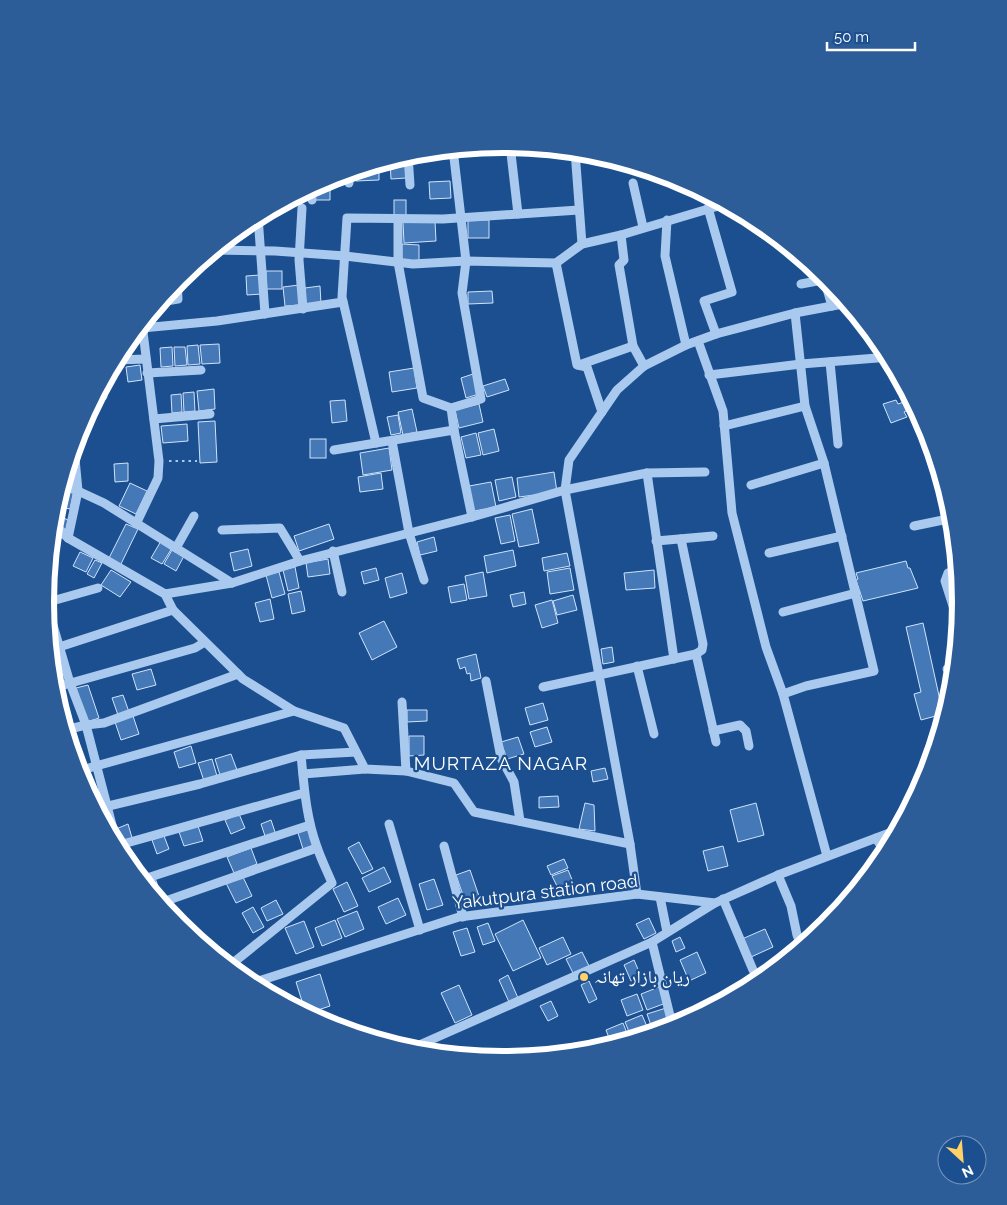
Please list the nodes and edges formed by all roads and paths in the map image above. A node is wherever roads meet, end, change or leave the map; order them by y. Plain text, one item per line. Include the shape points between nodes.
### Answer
1 (511, 153) edge
2 (454, 156) edge
3 (575, 159) edge
4 (409, 163) edge
5 (633, 183) dead end
6 (410, 184) dead end
7 (312, 196) edge
8 (312, 200) dead end
9 (715, 206) edge
10 (302, 208) dead end
11 (708, 208) junction
12 (579, 210) junction
13 (518, 214) junction
14 (461, 218) junction
15 (398, 220) junction
16 (667, 220) junction
17 (259, 226) edge
18 (643, 227) junction
19 (621, 235) junction
20 (582, 244) junction
21 (224, 250) edge
22 (260, 252) junction
23 (300, 253) junction
24 (345, 256) junction
25 (466, 261) junction
26 (398, 262) junction
27 (556, 263) junction
28 (817, 280) edge
29 (801, 284) dead end
30 (828, 291) edge
31 (178, 292) edge
32 (170, 300) edge
33 (343, 302) junction
34 (841, 304) edge
35 (832, 306) junction
36 (303, 309) junction
37 (795, 313) junction
38 (265, 314) junction
39 (150, 325) edge
40 (716, 334) junction
41 (143, 335) edge
42 (698, 341) junction
43 (686, 345) junction
44 (633, 346) junction
45 (146, 359) junction
46 (881, 359) edge
47 (126, 360) edge
48 (830, 362) junction
49 (801, 364) junction
50 (577, 366) junction
51 (644, 366) junction
52 (201, 370) dead end
53 (148, 373) junction
54 (709, 375) junction
55 (805, 406) junction
56 (452, 408) junction
57 (602, 412) junction
58 (210, 414) dead end
59 (154, 419) junction
60 (724, 426) junction
61 (454, 430) junction
62 (392, 441) junction
63 (376, 443) junction
64 (838, 444) dead end
65 (334, 450) dead end
66 (158, 461) junction
67 (197, 461) dead end
68 (824, 463) junction
69 (76, 465) edge
70 (705, 472) dead end
71 (647, 473) junction
72 (752, 485) dead end
73 (69, 487) edge
74 (565, 490) junction
75 (78, 491) junction
76 (194, 516) dead end
77 (472, 517) junction
78 (945, 519) edge
79 (136, 524) junction
80 (914, 526) dead end
81 (222, 530) dead end
82 (60, 532) edge
83 (409, 533) junction
84 (714, 536) dead end
85 (842, 536) junction
86 (68, 538) junction
87 (681, 539) junction
88 (656, 541) junction
89 (176, 548) junction
90 (333, 551) junction
91 (769, 554) dead end
92 (300, 561) junction
93 (952, 572) edge
94 (424, 580) dead end
95 (232, 583) junction
96 (98, 588) dead end
97 (342, 592) dead end
98 (856, 593) junction
99 (165, 594) junction
100 (54, 600) edge
101 (953, 606) edge
102 (173, 610) junction
103 (783, 612) dead end
104 (55, 631) edge
105 (206, 642) junction
106 (60, 647) junction
107 (57, 648) edge
108 (696, 654) junction
109 (674, 659) junction
110 (637, 666) junction
111 (238, 674) junction
112 (598, 675) junction
113 (486, 681) dead end
114 (70, 684) junction
115 (61, 686) edge
116 (544, 687) dead end
117 (783, 694) junction
118 (402, 702) dead end
119 (294, 712) junction
120 (86, 725) junction
121 (72, 728) edge
122 (713, 731) junction
123 (654, 734) dead end
124 (716, 742) dead end
125 (749, 746) dead end
126 (356, 752) junction
127 (301, 755) junction
128 (98, 766) junction
129 (365, 769) junction
130 (86, 770) edge
131 (406, 771) junction
132 (303, 774) junction
133 (304, 793) junction
134 (107, 806) junction
135 (103, 807) edge
136 (520, 821) junction
137 (111, 822) edge
138 (389, 824) dead end
139 (310, 825) junction
140 (889, 833) edge
141 (876, 838) junction
142 (630, 844) junction
143 (126, 846) edge
144 (444, 846) dead end
145 (881, 846) edge
146 (317, 848) junction
147 (827, 856) junction
148 (778, 875) junction
149 (148, 878) edge
150 (637, 894) junction
151 (660, 897) junction
152 (167, 901) edge
153 (719, 901) junction
154 (463, 917) junction
155 (420, 930) junction
156 (667, 932) junction
157 (799, 941) edge
158 (652, 942) junction
159 (234, 962) edge
160 (753, 970) dead end
161 (261, 980) edge
162 (671, 1020) edge
163 (430, 1046) edge

1 - 13 street
2 - 14 street
3 - 12 street
4 - 6 street
5 - 18 street
7 - 8 street
9 - 11 street
10 - 23 street
11 - 16 street
11 - 40 street via 732,292 704,301
12 - 13 street
12 - 20 street
13 - 14 street
14 - 15 street
14 - 25 street
15 - 24 street via 347,218
15 - 26 street
16 - 18 street
16 - 43 street via 665,256
17 - 22 street
18 - 19 street
19 - 20 street
19 - 44 street via 624,260 619,265
20 - 27 street
21 - 22 street
22 - 23 street
22 - 38 street
23 - 24 street
23 - 36 street
24 - 26 street
24 - 33 street
25 - 26 street
25 - 27 street
25 - 56 street via 462,293 481,399
26 - 56 street via 423,398
27 - 50 street
28 - 29 street
30 - 35 street
31 - 32 street via 178,299
33 - 36 street
33 - 63 street
34 - 35 street
35 - 37 street
36 - 38 street
37 - 40 street
37 - 49 street
38 - 39 street
40 - 42 street
41 - 45 street
42 - 43 street
42 - 54 street
43 - 51 street
44 - 50 street
44 - 51 street
45 - 47 street
45 - 53 street
46 - 48 street
48 - 49 street
48 - 64 street
49 - 54 street
49 - 55 street
50 - 57 street via 587,367
51 - 57 street via 616,390
52 - 53 street
53 - 59 street
54 - 60 street via 723,411
55 - 60 street
55 - 68 street
56 - 61 street
57 - 74 street via 569,460
58 - 59 street
59 - 66 street
60 - 117 street via 732,513 766,647
61 - 62 street
61 - 77 street
62 - 63 street
62 - 83 street
63 - 65 street
66 - 67 path
66 - 79 street via 158,478
68 - 72 street
68 - 85 street
69 - 75 street
70 - 71 street
71 - 74 street
71 - 88 street
73 - 75 street
74 - 77 street
74 - 112 street
75 - 79 street
75 - 86 street
76 - 89 street
77 - 83 street
78 - 80 street
79 - 89 street
81 - 92 street via 280,528
82 - 86 street
83 - 90 street
83 - 94 street
84 - 87 street
85 - 91 street
85 - 98 street
86 - 99 street
87 - 88 street
87 - 108 street via 703,644 702,650
88 - 109 street
89 - 95 street
90 - 92 street
90 - 97 street
92 - 95 street
93 - 101 street via 945,581
95 - 99 street
96 - 100 street
98 - 103 street
98 - 117 street via 874,670
99 - 102 street
102 - 105 street
102 - 106 street
104 - 106 street
105 - 111 street
105 - 114 street
106 - 107 street
106 - 114 street
108 - 109 street
108 - 122 street
109 - 110 street
110 - 112 street
110 - 123 street
111 - 119 street
111 - 120 street via 104,723
112 - 116 street
112 - 142 street
113 - 136 street via 501,758 514,782
114 - 115 street
114 - 120 street
117 - 147 street
118 - 131 street
119 - 126 street via 344,728
119 - 128 street
120 - 121 street
120 - 128 street
122 - 124 street
122 - 125 street via 740,725 746,732
126 - 127 street
126 - 129 street
127 - 132 street
127 - 134 street
128 - 130 street
128 - 134 street
129 - 131 street
129 - 132 street
131 - 136 street via 454,783 474,812
132 - 133 street
133 - 139 street
133 - 143 street
134 - 135 street
134 - 137 street
136 - 142 street
138 - 155 street
139 - 146 street
139 - 149 street
140 - 141 street, Yakutpura station road
141 - 145 street
141 - 147 street, Yakutpura station road
142 - 150 street
144 - 154 street
146 - 152 street
146 - 159 street via 332,882
147 - 148 street, Yakutpura station road
148 - 153 street, Yakutpura station road
148 - 157 street via 791,906
150 - 151 street, Yakutpura station road
150 - 154 street, Yakutpura station road
151 - 153 street, Yakutpura station road
151 - 156 street
153 - 156 street
153 - 160 street
154 - 155 street, Yakutpura station road
155 - 161 street, Yakutpura station road
156 - 158 street
158 - 162 street
158 - 163 street

